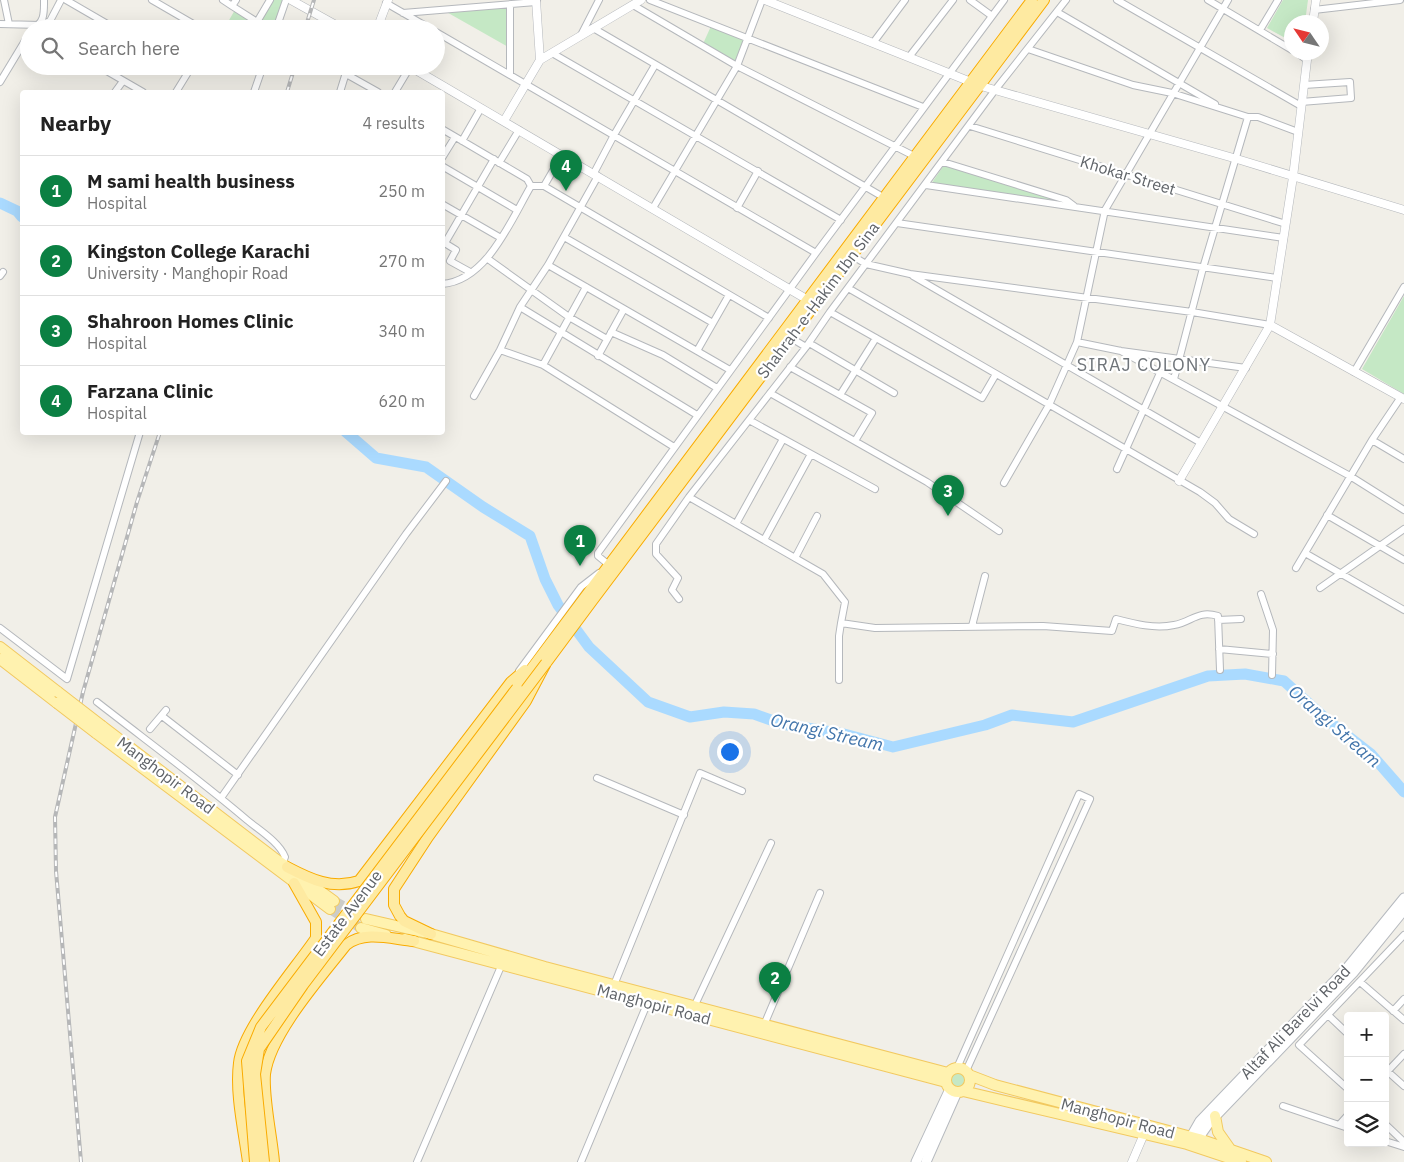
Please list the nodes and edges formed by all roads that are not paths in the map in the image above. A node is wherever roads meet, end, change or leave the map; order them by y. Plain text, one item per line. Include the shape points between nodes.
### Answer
1 (4, 0) edge
2 (44, 0) edge
3 (62, 0) edge
4 (66, 0) edge
5 (152, 0) edge
6 (222, 0) edge
7 (270, 0) edge
8 (286, 0) edge
9 (291, 0) edge
10 (598, 0) edge
11 (641, 0) edge
12 (650, 0) edge
13 (764, 0) edge
14 (953, 0) edge
15 (970, 0) edge
16 (1004, 0) edge
17 (1030, 0) edge
18 (1044, 0) edge
19 (1051, 0) edge
20 (1066, 0) edge
21 (1117, 0) edge
22 (1208, 0) edge
23 (1228, 0) edge
24 (1278, 0) edge
25 (1316, 0) edge
26 (1400, 0) edge
27 (536, 1) edge
28 (901, 1) edge
29 (387, 2) edge
30 (234, 3) edge
31 (510, 5) junction
32 (633, 5) junction
33 (1223, 8) junction
34 (1314, 10) junction
35 (1057, 12) junction
36 (403, 13) junction
37 (1314, 15) edge
38 (992, 16) junction
39 (43, 20) edge
40 (51, 20) edge
41 (100, 20) edge
42 (186, 20) edge
43 (255, 20) edge
44 (258, 20) edge
45 (279, 20) edge
46 (326, 20) edge
47 (381, 20) edge
48 (415, 20) edge
49 (0, 24) edge
50 (8, 24) junction
51 (20, 25) edge
52 (1019, 27) junction
53 (593, 28) junction
54 (1260, 30) junction
55 (581, 35) junction
56 (445, 37) edge
57 (747, 37) junction
58 (873, 43) junction
59 (1284, 45) edge
60 (1199, 48) junction
61 (20, 49) edge
62 (1028, 49) junction
63 (552, 53) junction
64 (909, 58) junction
65 (540, 60) junction
66 (1307, 60) edge
67 (655, 65) junction
68 (737, 66) junction
69 (510, 74) junction
70 (950, 74) junction
71 (113, 75) edge
72 (186, 75) edge
73 (259, 75) edge
74 (346, 75) edge
75 (348, 75) edge
76 (405, 75) edge
77 (422, 75) edge
78 (123, 81) junction
79 (0, 82) edge
80 (971, 82) junction
81 (1179, 82) junction
82 (526, 84) junction
83 (1304, 85) junction
84 (981, 86) junction
85 (116, 90) edge
86 (139, 90) edge
87 (177, 90) edge
88 (255, 90) edge
89 (341, 90) edge
90 (374, 90) edge
91 (396, 90) edge
92 (444, 90) edge
93 (445, 90) edge
94 (995, 90) junction
95 (1172, 93) junction
96 (634, 100) junction
97 (717, 100) junction
98 (1301, 104) junction
99 (924, 107) junction
100 (481, 108) junction
101 (1225, 109) junction
102 (1248, 117) junction
103 (504, 121) junction
104 (970, 126) junction
105 (519, 130) junction
106 (445, 131) edge
107 (1298, 132) junction
108 (1148, 133) junction
109 (614, 135) junction
110 (696, 135) junction
111 (455, 137) junction
112 (462, 141) junction
113 (894, 148) junction
114 (445, 153) edge
115 (562, 155) junction
116 (914, 156) junction
117 (1237, 159) junction
118 (497, 161) junction
119 (943, 162) junction
120 (445, 168) edge
121 (758, 171) junction
122 (675, 172) junction
123 (1124, 174) junction
124 (596, 175) junction
125 (1293, 177) junction
126 (926, 185) junction
127 (531, 186) junction
128 (544, 186) junction
129 (478, 187) junction
130 (866, 187) junction
131 (883, 197) junction
132 (1224, 203) junction
133 (445, 206) edge
134 (1076, 207) junction
135 (580, 208) junction
136 (653, 208) junction
137 (737, 208) junction
138 (517, 210) junction
139 (1105, 210) junction
140 (1404, 210) edge
141 (462, 215) junction
142 (841, 220) junction
143 (897, 224) junction
144 (1286, 224) junction
145 (1217, 227) junction
146 (564, 237) junction
147 (501, 238) junction
148 (1284, 238) junction
149 (445, 240) edge
150 (445, 243) edge
151 (1095, 252) junction
152 (816, 253) junction
153 (851, 255) junction
154 (488, 259) junction
155 (866, 264) junction
156 (548, 265) junction
157 (1203, 268) junction
158 (470, 272) junction
159 (910, 274) junction
160 (1278, 278) junction
161 (445, 284) edge
162 (586, 287) junction
163 (1404, 287) edge
164 (848, 288) junction
165 (790, 289) junction
166 (531, 290) junction
167 (730, 294) junction
168 (1085, 298) junction
169 (808, 300) junction
170 (520, 307) junction
171 (624, 309) junction
172 (830, 312) junction
173 (1192, 312) junction
174 (569, 317) junction
175 (769, 318) junction
176 (714, 323) junction
177 (1270, 325) junction
178 (611, 332) junction
179 (560, 333) junction
180 (791, 338) junction
181 (876, 338) junction
182 (608, 339) junction
183 (1077, 342) junction
184 (807, 345) junction
185 (500, 350) junction
186 (697, 351) junction
187 (1121, 351) junction
188 (598, 356) junction
189 (1180, 358) junction
190 (543, 365) junction
191 (1067, 365) junction
192 (790, 367) junction
193 (1246, 368) junction
194 (730, 370) junction
195 (855, 370) junction
196 (1354, 372) junction
197 (1160, 373) junction
198 (996, 374) junction
199 (1174, 380) junction
200 (717, 388) junction
201 (770, 393) junction
202 (894, 393) dead end
203 (840, 395) junction
204 (474, 396) dead end
205 (1402, 398) edge
206 (1049, 405) junction
207 (1222, 407) junction
208 (1144, 408) junction
209 (697, 415) junction
210 (749, 420) junction
211 (139, 435) edge
212 (783, 439) junction
213 (1372, 440) junction
214 (855, 441) junction
215 (1201, 443) junction
216 (674, 447) junction
217 (1125, 449) junction
218 (811, 454) junction
219 (1404, 459) edge
220 (1117, 468) dead end
221 (1350, 476) junction
222 (446, 481) dead end
223 (1178, 481) junction
224 (1004, 483) dead end
225 (875, 489) dead end
226 (689, 497) junction
227 (1404, 510) edge
228 (1327, 515) junction
229 (818, 516) dead end
230 (736, 524) junction
231 (1404, 529) edge
232 (999, 532) dead end
233 (1254, 534) dead end
234 (764, 540) junction
235 (1379, 546) junction
236 (1305, 553) junction
237 (795, 558) junction
238 (1404, 560) edge
239 (609, 565) junction
240 (1296, 568) dead end
241 (1339, 573) junction
242 (984, 576) dead end
243 (1320, 588) dead end
244 (1261, 594) dead end
245 (589, 598) junction
246 (679, 599) dead end
247 (1404, 610) edge
248 (1241, 619) dead end
249 (1218, 620) junction
250 (841, 623) junction
251 (972, 626) junction
252 (0, 628) edge
253 (0, 647) edge
254 (1219, 649) junction
255 (1273, 654) junction
256 (0, 660) edge
257 (543, 661) junction
258 (1220, 670) dead end
259 (1272, 675) dead end
260 (839, 680) dead end
261 (514, 685) junction
262 (97, 702) dead end
263 (166, 710) dead end
264 (162, 716) junction
265 (150, 729) dead end
266 (99, 730) junction
267 (238, 775) junction
268 (597, 778) dead end
269 (742, 791) dead end
270 (221, 798) junction
271 (684, 815) junction
272 (428, 837) junction
273 (771, 843) dead end
274 (373, 864) junction
275 (284, 865) junction
276 (1045, 871) junction
277 (1054, 875) junction
278 (294, 883) junction
279 (820, 893) dead end
280 (1404, 898) edge
281 (1402, 915) edge
282 (431, 934) junction
283 (1404, 935) edge
284 (414, 942) junction
285 (502, 964) junction
286 (1360, 982) junction
287 (614, 986) junction
288 (313, 987) junction
289 (1404, 999) edge
290 (270, 1003) junction
291 (648, 1004) junction
292 (694, 1007) junction
293 (1393, 1011) junction
294 (1328, 1015) junction
295 (1404, 1020) edge
296 (764, 1025) junction
297 (1344, 1030) edge
298 (1404, 1054) edge
299 (1389, 1069) edge
300 (1389, 1074) edge
301 (957, 1080) junction
302 (991, 1084) junction
303 (1344, 1085) edge
304 (1404, 1086) edge
305 (986, 1097) junction
306 (1284, 1106) dead end
307 (1215, 1116) junction
308 (1344, 1119) edge
309 (1339, 1125) junction
310 (1344, 1127) edge
311 (1389, 1128) edge
312 (1144, 1134) junction
313 (1193, 1142) junction
314 (1389, 1142) edge
315 (1404, 1142) edge
316 (1404, 1147) edge
317 (1232, 1150) junction
318 (248, 1162) edge
319 (255, 1162) edge
320 (264, 1162) edge
321 (274, 1162) edge
322 (417, 1162) edge
323 (581, 1162) edge
324 (916, 1162) edge
325 (926, 1162) edge
326 (1132, 1162) edge
327 (1241, 1162) edge
328 (1266, 1162) edge

1 - 50 street
2 - 39 street
3 - 40 street
4 - 41 street
5 - 42 street
6 - 30 street
7 - 44 street
8 - 45 street
9 - 46 street
10 - 55 street
11 - 32 street
12 - 57 street
13 - 57 street
13 - 58 street
14 - 64 street
15 - 38 street
16 - 38 street
17 - 52 highway, Shahrah-e-Hakim Ibn Sina
18 - 52 highway, Shahrah-e-Hakim Ibn Sina
19 - 52 highway
20 - 35 street
21 - 60 street
22 - 33 street
23 - 33 street
24 - 54 street
25 - 34 street
26 - 34 street
27 - 31 street
27 - 65 street
28 - 58 street
29 - 36 street
29 - 47 street
30 - 43 street
31 - 36 street
31 - 69 street
32 - 53 street
32 - 68 street
33 - 54 street
33 - 60 street
34 - 37 street
35 - 62 street
35 - 81 street
36 - 48 street
38 - 70 street
49 - 50 street
50 - 51 street
52 - 80 highway, Shahrah-e-Hakim Ibn Sina
52 - 84 highway, Shahrah-e-Hakim Ibn Sina
53 - 55 street
53 - 67 street
54 - 59 street
55 - 63 street
56 - 69 street
57 - 68 street
57 - 99 street
58 - 64 street
60 - 81 street
60 - 98 street
61 - 79 street
62 - 94 street
62 - 95 street via 1133,84
63 - 65 street
63 - 96 street
64 - 70 street
65 - 82 street
66 - 83 street
67 - 96 street
67 - 97 street
68 - 97 street
68 - 113 street
69 - 82 street
70 - 80 street
70 - 99 street
71 - 78 street
72 - 87 street
73 - 88 street
74 - 89 street
75 - 90 street
76 - 91 street
77 - 92 street
78 - 85 street
78 - 86 street
80 - 116 highway, Shahrah-e-Hakim Ibn Sina
81 - 95 street
81 - 101 street
82 - 103 street
82 - 109 street
83 - 98 street
83 - 98 street via 1350,82 1351,98
84 - 94 street
84 - 153 highway, Shahrah-e-Hakim Ibn Sina
93 - 100 street
94 - 104 street
94 - 108 street
95 - 101 street
95 - 108 street
96 - 109 street
96 - 110 street
97 - 110 street
97 - 130 street
98 - 107 street
99 - 113 street
100 - 103 street
100 - 112 street
101 - 102 street
102 - 107 street via 1258,116
102 - 117 street
103 - 105 street
104 - 119 street
104 - 123 street, Khokar Street
105 - 115 street
105 - 118 street
106 - 111 street
107 - 125 street
108 - 117 street
108 - 123 street
109 - 122 street
109 - 124 street
110 - 121 street
110 - 122 street
111 - 112 street
111 - 114 street
112 - 118 street
113 - 116 street
113 - 130 street
115 - 124 street
115 - 128 street
116 - 131 highway, Shahrah-e-Hakim Ibn Sina
117 - 125 street
117 - 132 street
118 - 127 street via 527,179
118 - 129 street
119 - 126 street
119 - 134 street via 1066,200
120 - 129 street
121 - 137 street
121 - 142 street
122 - 136 street
122 - 137 street
123 - 132 street, Khokar Street
123 - 139 street
124 - 135 street
124 - 136 street
125 - 140 street
125 - 144 street
126 - 134 street
126 - 143 street
127 - 128 street
127 - 138 street
128 - 135 street
129 - 138 street
129 - 141 street
130 - 131 street
130 - 142 street
131 - 169 highway, Shahrah-e-Hakim Ibn Sina
132 - 144 street, Khokar Street
132 - 145 street
133 - 141 street
134 - 139 street
135 - 146 street
135 - 167 street
136 - 165 street
137 - 152 street
138 - 147 street
139 - 145 street
139 - 151 street
141 - 147 street
141 - 149 street
142 - 152 street
143 - 151 street
143 - 155 street
144 - 148 street
145 - 148 street
145 - 157 street
146 - 156 street
146 - 176 street
147 - 154 street
148 - 160 street
150 - 158 street via 456,250 450,261
151 - 157 street
151 - 168 street
152 - 165 street
153 - 155 street
153 - 180 highway, Shahrah-e-Hakim Ibn Sina
154 - 158 street
154 - 166 street
155 - 159 street
155 - 164 street
156 - 162 street
156 - 166 street
157 - 160 street
157 - 173 street
158 - 161 street via 455,283
159 - 168 street
159 - 191 street
160 - 177 street
162 - 171 street
162 - 174 street
163 - 196 street
164 - 172 street
164 - 198 street
165 - 169 street
165 - 175 street
166 - 170 street
166 - 174 street
167 - 175 street
167 - 176 street
168 - 173 street
168 - 183 street
169 - 239 highway, Shahrah-e-Hakim Ibn Sina
170 - 179 street
170 - 185 street
171 - 178 street
171 - 186 street
172 - 181 street
172 - 184 street
173 - 177 street
173 - 189 street
174 - 179 street
174 - 182 street
175 - 194 street
176 - 186 street
177 - 193 street
177 - 196 street
178 - 182 street
178 - 200 street via 663,355
179 - 188 street
179 - 190 street
180 - 184 street
180 - 245 highway, Shahrah-e-Hakim Ibn Sina
181 - 195 street
181 - 198 street via 982,398
182 - 188 street
183 - 187 street
183 - 191 street
184 - 192 street
184 - 195 street
185 - 190 street
185 - 204 street
186 - 194 street
187 - 189 street
187 - 197 street
188 - 209 street
189 - 193 street
189 - 199 street
190 - 216 street
191 - 206 street
191 - 208 street
192 - 201 street
192 - 203 street
193 - 207 street
194 - 200 street
195 - 202 street
195 - 203 street
196 - 205 street
197 - 199 street
197 - 208 street
198 - 206 street
199 - 207 street
200 - 209 street
201 - 210 street
201 - 214 street
203 - 214 street via 872,413
205 - 213 street
206 - 217 street
206 - 224 street
207 - 215 street
207 - 221 street
208 - 215 street
208 - 217 street
209 - 216 street
210 - 212 street
210 - 226 street
211 - 252 street via 67,679
212 - 218 street
212 - 230 street
213 - 219 street
213 - 221 street
214 - 232 street via 927,482
215 - 223 street
216 - 239 street via 598,553
217 - 220 street
217 - 223 street
218 - 225 street
218 - 234 street
221 - 227 street
221 - 228 street
222 - 267 street
223 - 233 street via 1207,497 1229,518
226 - 230 street
226 - 246 street via 654,548 664,566 678,578 672,590
228 - 235 street
228 - 236 street
229 - 237 street
230 - 234 street
231 - 235 street
234 - 237 street
235 - 238 street
235 - 241 street
236 - 240 street
236 - 241 street
237 - 250 street via 823,574 845,602
239 - 245 highway, Shahrah-e-Hakim Ibn Sina
239 - 261 street via 581,587
241 - 243 street
241 - 247 street
242 - 251 street
244 - 255 street via 1273,630
245 - 257 highway
248 - 249 street
249 - 251 street via 1218,616 1201,614 1177,625 1165,626 1116,620 1112,631 1043,626
249 - 254 street
250 - 251 street via 875,628
250 - 260 street
253 - 266 main road, Manghopir Road, bridge via 58,692
254 - 255 street
254 - 258 street
255 - 259 street
256 - 266 main road, Manghopir Road, bridge
257 - 261 highway
257 - 272 highway via 526,701
257 - 320 highway, bridge via 258,1050 255,1074
261 - 274 highway
261 - 319 highway, Estate Avenue, bridge via 253,1041 247,1061
262 - 270 street
263 - 264 street
264 - 265 street
264 - 267 street
266 - 275 main road, Manghopir Road
266 - 278 main road, Manghopir Road
267 - 270 street
268 - 271 street
269 - 271 street via 700,773
270 - 275 street via 284,853
271 - 287 street
272 - 274 highway via 385,885 377,885 371,880
272 - 282 highway via 394,889 393,896 396,911 404,921
273 - 292 street
274 - 275 highway via 359,880 338,884 314,881
275 - 278 main road, Manghopir Road via 332,905
276 - 277 street
276 - 277 street via 1079,794 1090,799
276 - 301 street
277 - 301 street
278 - 290 highway via 316,922 316,938
279 - 296 street
280 - 313 main road, Altaf Ali Barelvi Road via 1347,968 1200,1121
281 - 307 main road, Altaf Ali Barelvi Road via 1352,973
282 - 284 main road, Manghopir Road via 363,924
282 - 287 main road
283 - 286 street
284 - 285 main road, Manghopir Road
284 - 288 highway via 367,936 353,940
285 - 291 main road, Manghopir Road
285 - 322 street
286 - 293 street
286 - 294 street
287 - 292 main road
288 - 290 highway via 328,959 327,953 318,948 309,952
288 - 321 highway via 278,1038 267,1063 265,1076
289 - 293 street
290 - 318 highway via 249,1033 238,1065
291 - 301 main road, Manghopir Road
291 - 323 street
292 - 296 main road
293 - 295 street
294 - 297 street
294 - 303 street via 1299,1045
296 - 301 main road
298 - 299 street
300 - 304 street
301 - 302 main road, Manghopir Road
301 - 305 main road, Manghopir Road
301 - 324 main road
301 - 325 main road
302 - 305 main road via 983,1088
302 - 313 main road, Manghopir Road
305 - 312 main road, Manghopir Road
306 - 309 street
307 - 313 main road, Altaf Ali Barelvi Road
307 - 317 main road via 1218,1132
308 - 309 street
309 - 310 street
311 - 315 street
312 - 313 main road, Manghopir Road
312 - 326 street
313 - 317 main road, Manghopir Road
313 - 327 main road, Manghopir Road
314 - 316 street
317 - 328 main road, Manghopir Road

